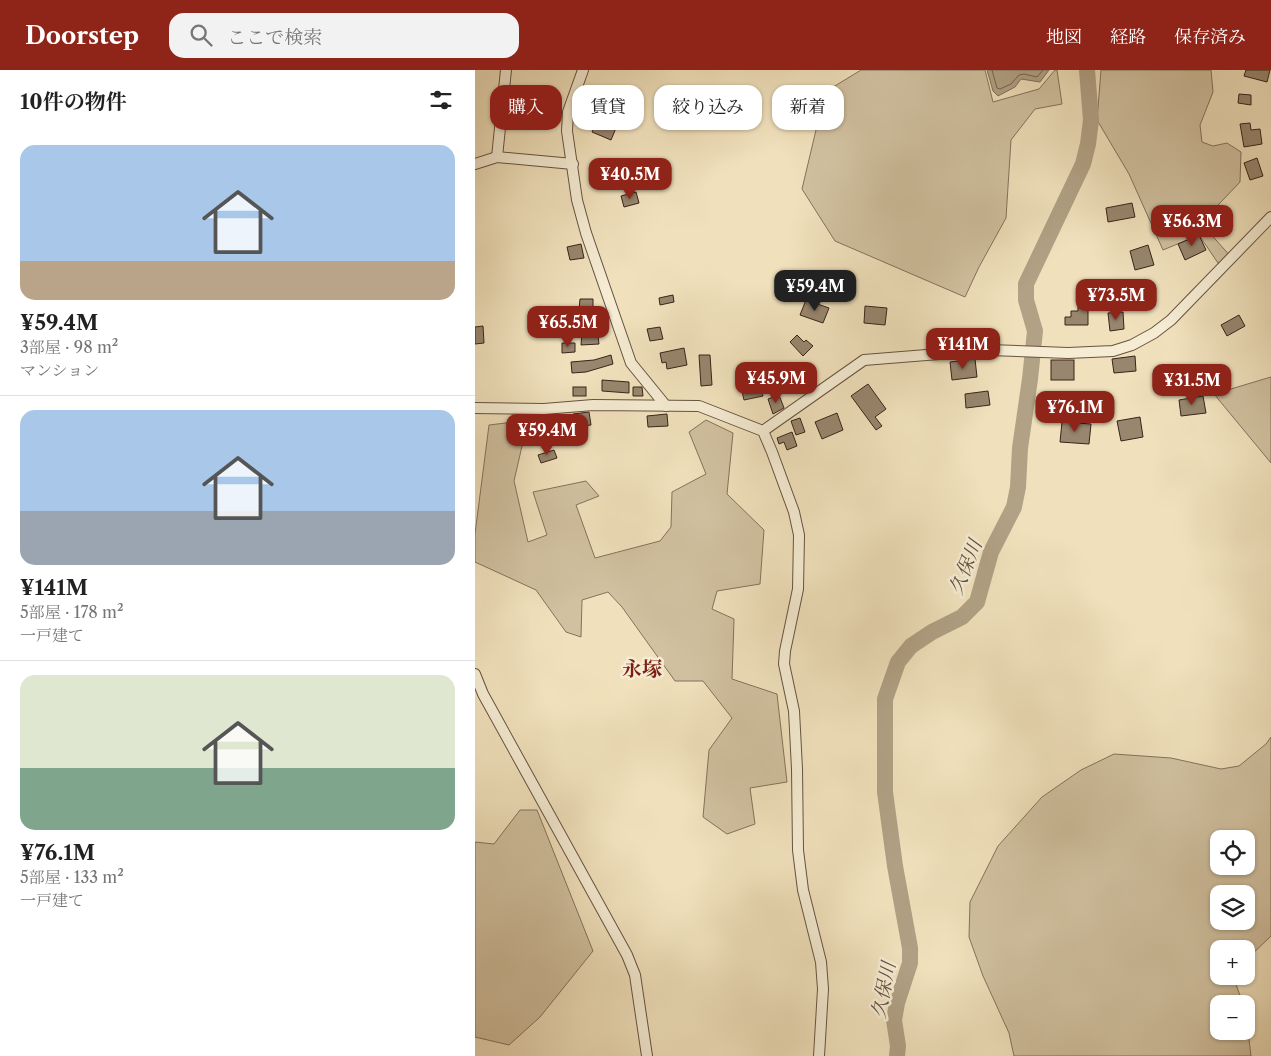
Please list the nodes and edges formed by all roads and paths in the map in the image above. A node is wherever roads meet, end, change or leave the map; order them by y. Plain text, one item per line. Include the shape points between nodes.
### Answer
1 (506, 70) edge
2 (583, 70) edge
3 (497, 157) junction
4 (475, 164) edge
5 (573, 164) junction
6 (1271, 217) edge
7 (665, 406) junction
8 (475, 408) edge
9 (763, 431) junction
10 (475, 674) edge
11 (647, 1056) edge
12 (819, 1056) edge

1 - 3 street
2 - 5 street via 568,112 567,131
3 - 4 street
3 - 5 street
5 - 7 street via 585,233 623,341 631,362
6 - 9 street via 1176,315 1132,345 1113,351 1042,353 989,350 864,360
7 - 8 street
7 - 9 street via 699,406
9 - 12 street via 791,504 799,535 799,589 784,664 794,711 798,850 803,890 821,962 823,989
10 - 11 street via 483,694 624,948 635,975

